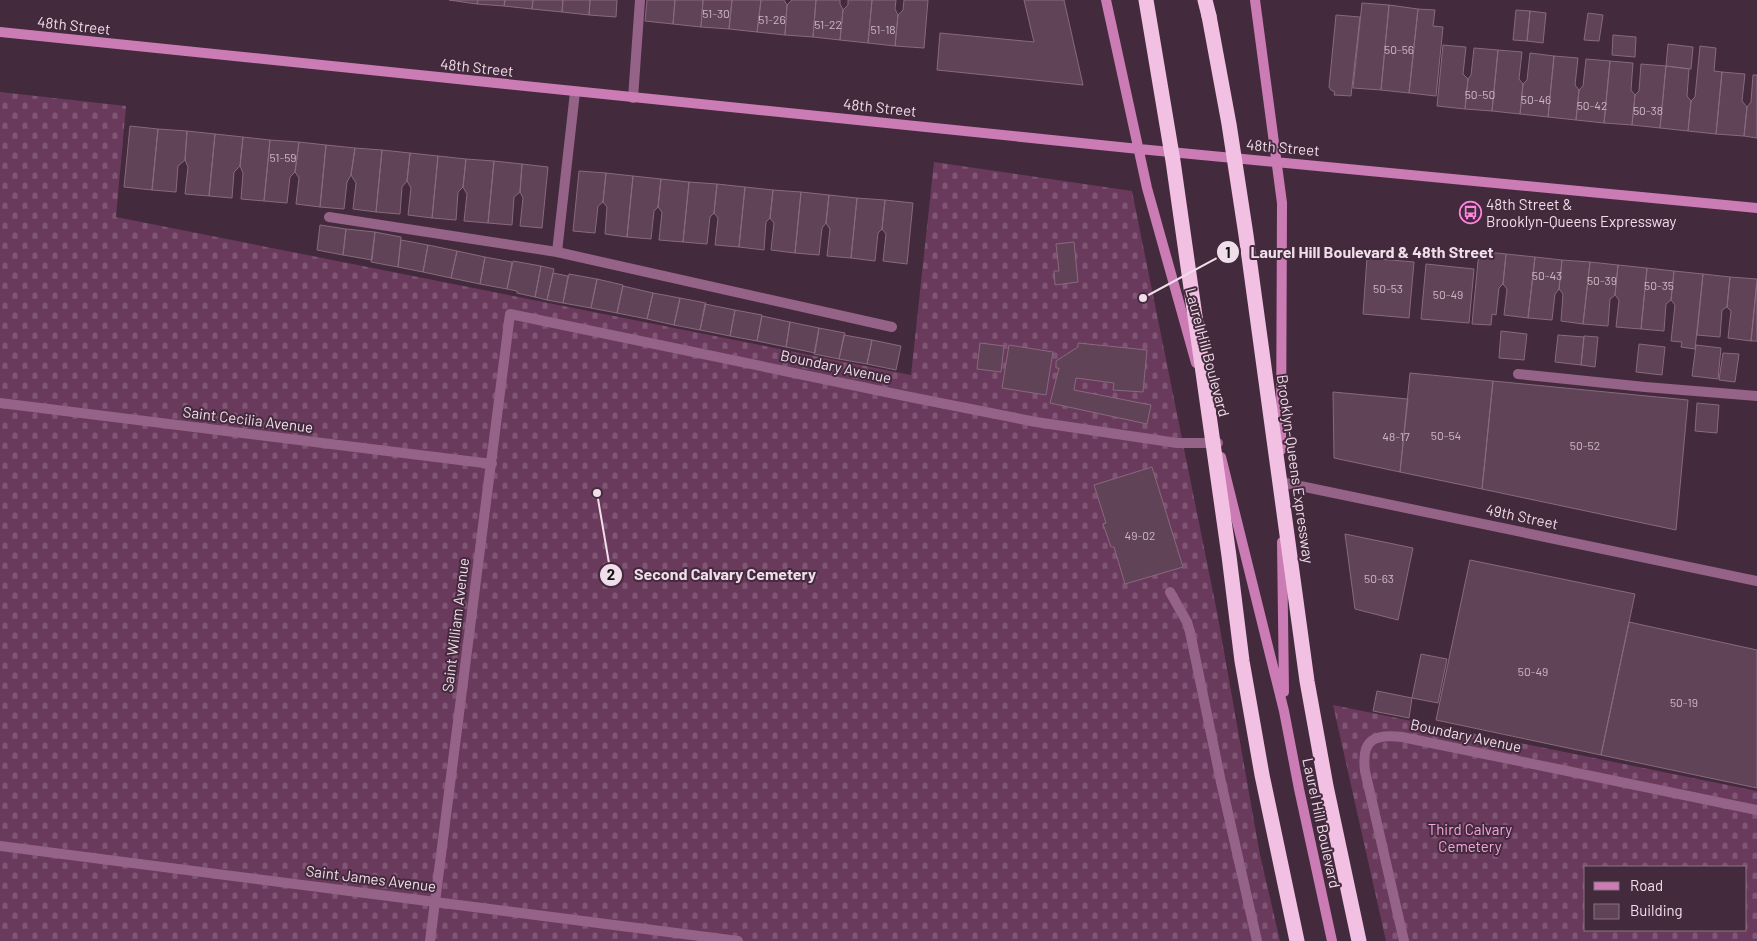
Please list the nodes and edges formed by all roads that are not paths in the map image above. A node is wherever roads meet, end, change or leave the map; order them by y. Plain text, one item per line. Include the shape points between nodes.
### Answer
1 (640, 0) edge
2 (1106, 0) edge
3 (1146, 0) edge
4 (1206, 0) edge
5 (1255, 0) edge
6 (0, 32) edge
7 (574, 92) junction
8 (633, 98) junction
9 (1139, 148) junction
10 (1276, 162) junction
11 (1757, 208) edge
12 (329, 217) dead end
13 (557, 252) junction
14 (510, 314) joint
15 (892, 327) dead end
16 (1518, 374) dead end
17 (1757, 396) edge
18 (0, 403) edge
19 (1218, 443) junction
20 (492, 464) junction
21 (1281, 482) junction
22 (1757, 581) edge
23 (1170, 592) dead end
24 (1284, 711) junction
25 (1757, 810) edge
26 (0, 846) edge
27 (435, 901) junction
28 (430, 941) edge
29 (738, 941) edge
30 (1257, 941) edge
31 (1297, 941) edge
32 (1332, 941) edge
33 (1359, 941) edge
34 (1404, 941) edge

1 - 8 street
2 - 9 street, Laurel Hill Boulevard
3 - 31 highway, bridge via 1177,190 1242,661
4 - 33 highway, Brooklyn-Queens Expressway, bridge via 1246,234 1307,680
5 - 10 street
6 - 7 street, 48th Street
7 - 8 street, 48th Street
7 - 13 street
8 - 9 street, 48th Street
9 - 10 street, 48th Street
9 - 19 street, Laurel Hill Boulevard via 1147,188
10 - 11 street, 48th Street
10 - 21 street, Laurel Hill Boulevard via 1282,203
12 - 13 street
13 - 15 street
14 - 19 street, Boundary Avenue via 1036,422 1177,444
14 - 20 street, Saint William Avenue
16 - 17 street
18 - 20 street, Saint Cecilia Avenue
19 - 24 street, Laurel Hill Boulevard
20 - 27 street, Saint William Avenue
21 - 22 street, 49th Street
21 - 24 street, Laurel Hill Boulevard
23 - 30 street via 1190,632
24 - 32 street, Laurel Hill Boulevard
25 - 34 street, Boundary Avenue via 1402,737 1379,736 1365,754 1365,771
26 - 27 street, Saint James Avenue
27 - 28 street, Saint William Avenue
27 - 29 street, Saint James Avenue

